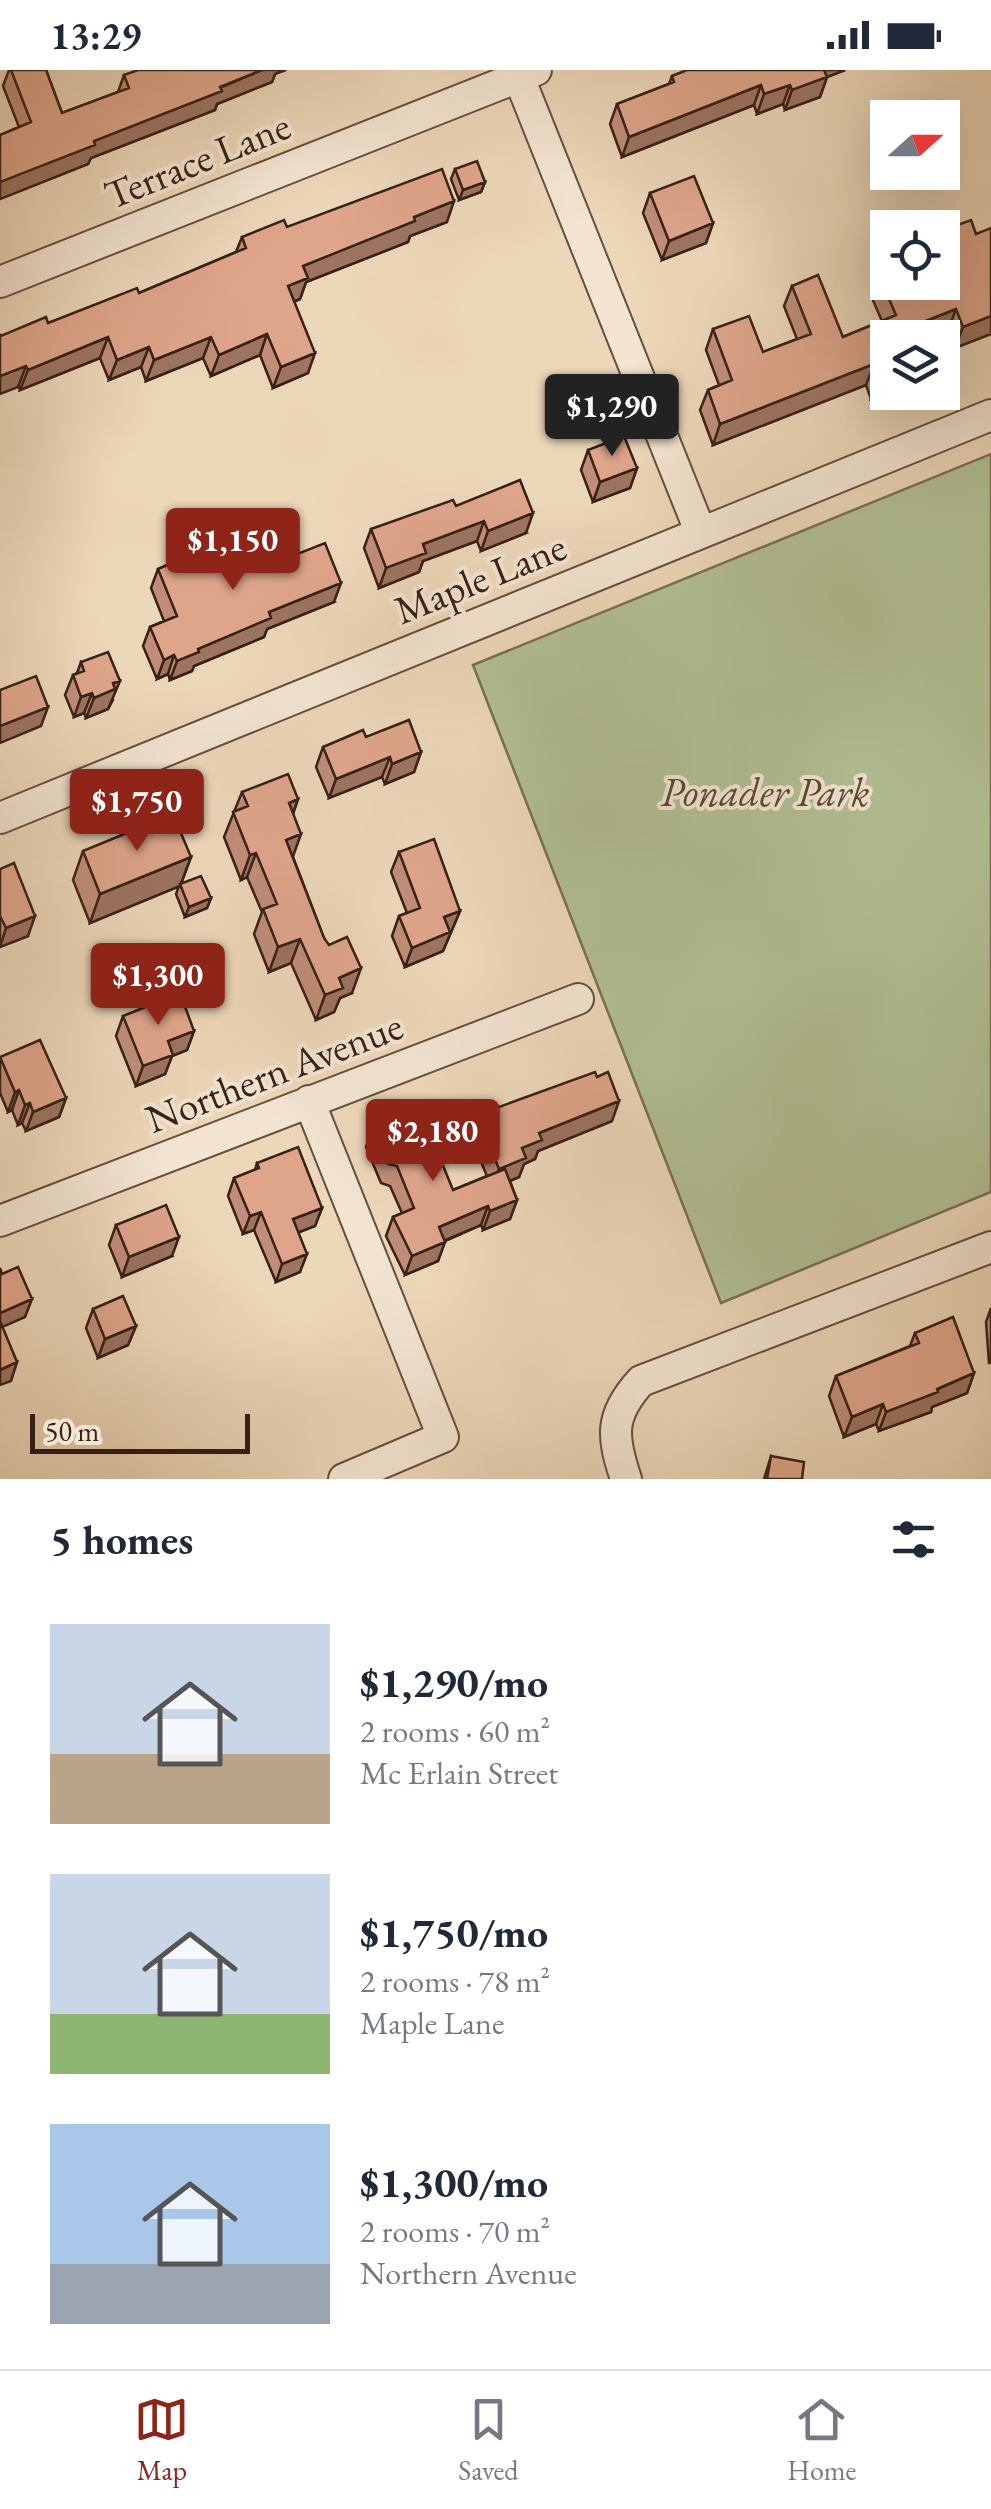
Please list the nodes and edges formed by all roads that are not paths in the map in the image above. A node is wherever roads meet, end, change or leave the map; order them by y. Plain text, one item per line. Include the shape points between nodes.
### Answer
1 (523, 72) edge
2 (0, 282) edge
3 (991, 415) edge
4 (700, 531) junction
5 (0, 818) edge
6 (578, 1000) dead end
7 (310, 1101) junction
8 (0, 1221) edge
9 (986, 1249) edge
10 (344, 1479) edge
11 (626, 1479) edge

1 - 2 street, Terrace Lane
1 - 4 street
3 - 4 street, Maple Lane
4 - 5 street, Maple Lane
6 - 7 street, Northern Avenue
7 - 8 street, Northern Avenue
7 - 10 street via 443,1437
9 - 11 street via 641,1381 626,1397 615,1432

